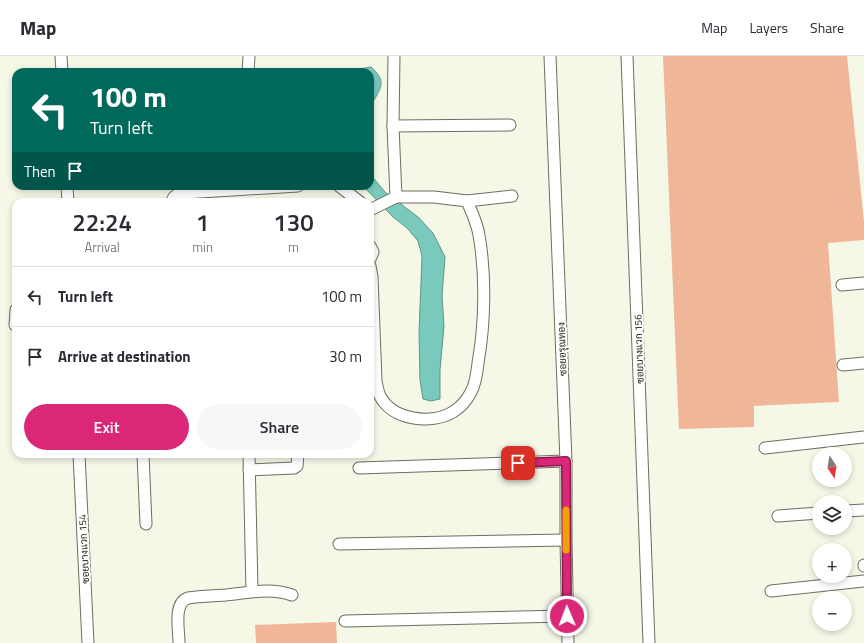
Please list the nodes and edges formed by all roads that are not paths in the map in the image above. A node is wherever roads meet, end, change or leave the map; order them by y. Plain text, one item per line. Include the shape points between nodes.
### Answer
1 (61, 56) edge
2 (249, 56) edge
3 (394, 56) edge
4 (550, 56) edge
5 (627, 56) edge
6 (62, 68) edge
7 (248, 68) edge
8 (510, 125) dead end
9 (392, 126) junction
10 (233, 190) edge
11 (344, 190) edge
12 (512, 196) dead end
13 (395, 197) junction
14 (173, 198) edge
15 (355, 198) edge
16 (467, 201) junction
17 (375, 208) edge
18 (864, 283) edge
19 (842, 285) dead end
20 (374, 329) edge
21 (864, 363) edge
22 (843, 365) dead end
23 (864, 437) edge
24 (765, 448) dead end
25 (79, 458) edge
26 (143, 458) edge
27 (249, 458) edge
28 (298, 458) edge
29 (566, 461) junction
30 (359, 468) dead end
31 (249, 470) junction
32 (864, 510) edge
33 (852, 511) edge
34 (812, 514) edge
35 (778, 516) dead end
36 (146, 524) dead end
37 (566, 540) junction
38 (339, 544) dead end
39 (864, 581) edge
40 (252, 591) junction
41 (771, 591) dead end
42 (292, 595) dead end
43 (567, 616) junction
44 (345, 621) dead end
45 (88, 643) edge
46 (179, 643) edge
47 (568, 643) edge
48 (649, 643) edge

1 - 6 street
2 - 7 street
3 - 9 street
4 - 29 street, ซอยอรุณทอง
5 - 48 street, ซอยบางแวก 156
8 - 9 street
9 - 13 street
10 - 14 street via 184,193
11 - 15 street
12 - 16 street
13 - 16 street via 434,197
13 - 17 street
16 - 20 street via 479,235 484,300 481,345 475,382 468,399 453,412 441,417 416,418 389,407 380,396 376,381
18 - 19 street
21 - 22 street
23 - 24 street
25 - 45 street, ซอยบางแวก 154
26 - 36 street
27 - 31 street
28 - 31 street via 297,466 294,468
29 - 30 street
29 - 37 street, ซอยอรุณทอง
31 - 40 street
32 - 33 street
34 - 35 street
37 - 38 street
37 - 43 street, ซอยอรุณทอง
39 - 41 street
40 - 42 street
40 - 46 street via 183,600 178,614
43 - 44 street
43 - 47 street, ซอยอรุณทอง

